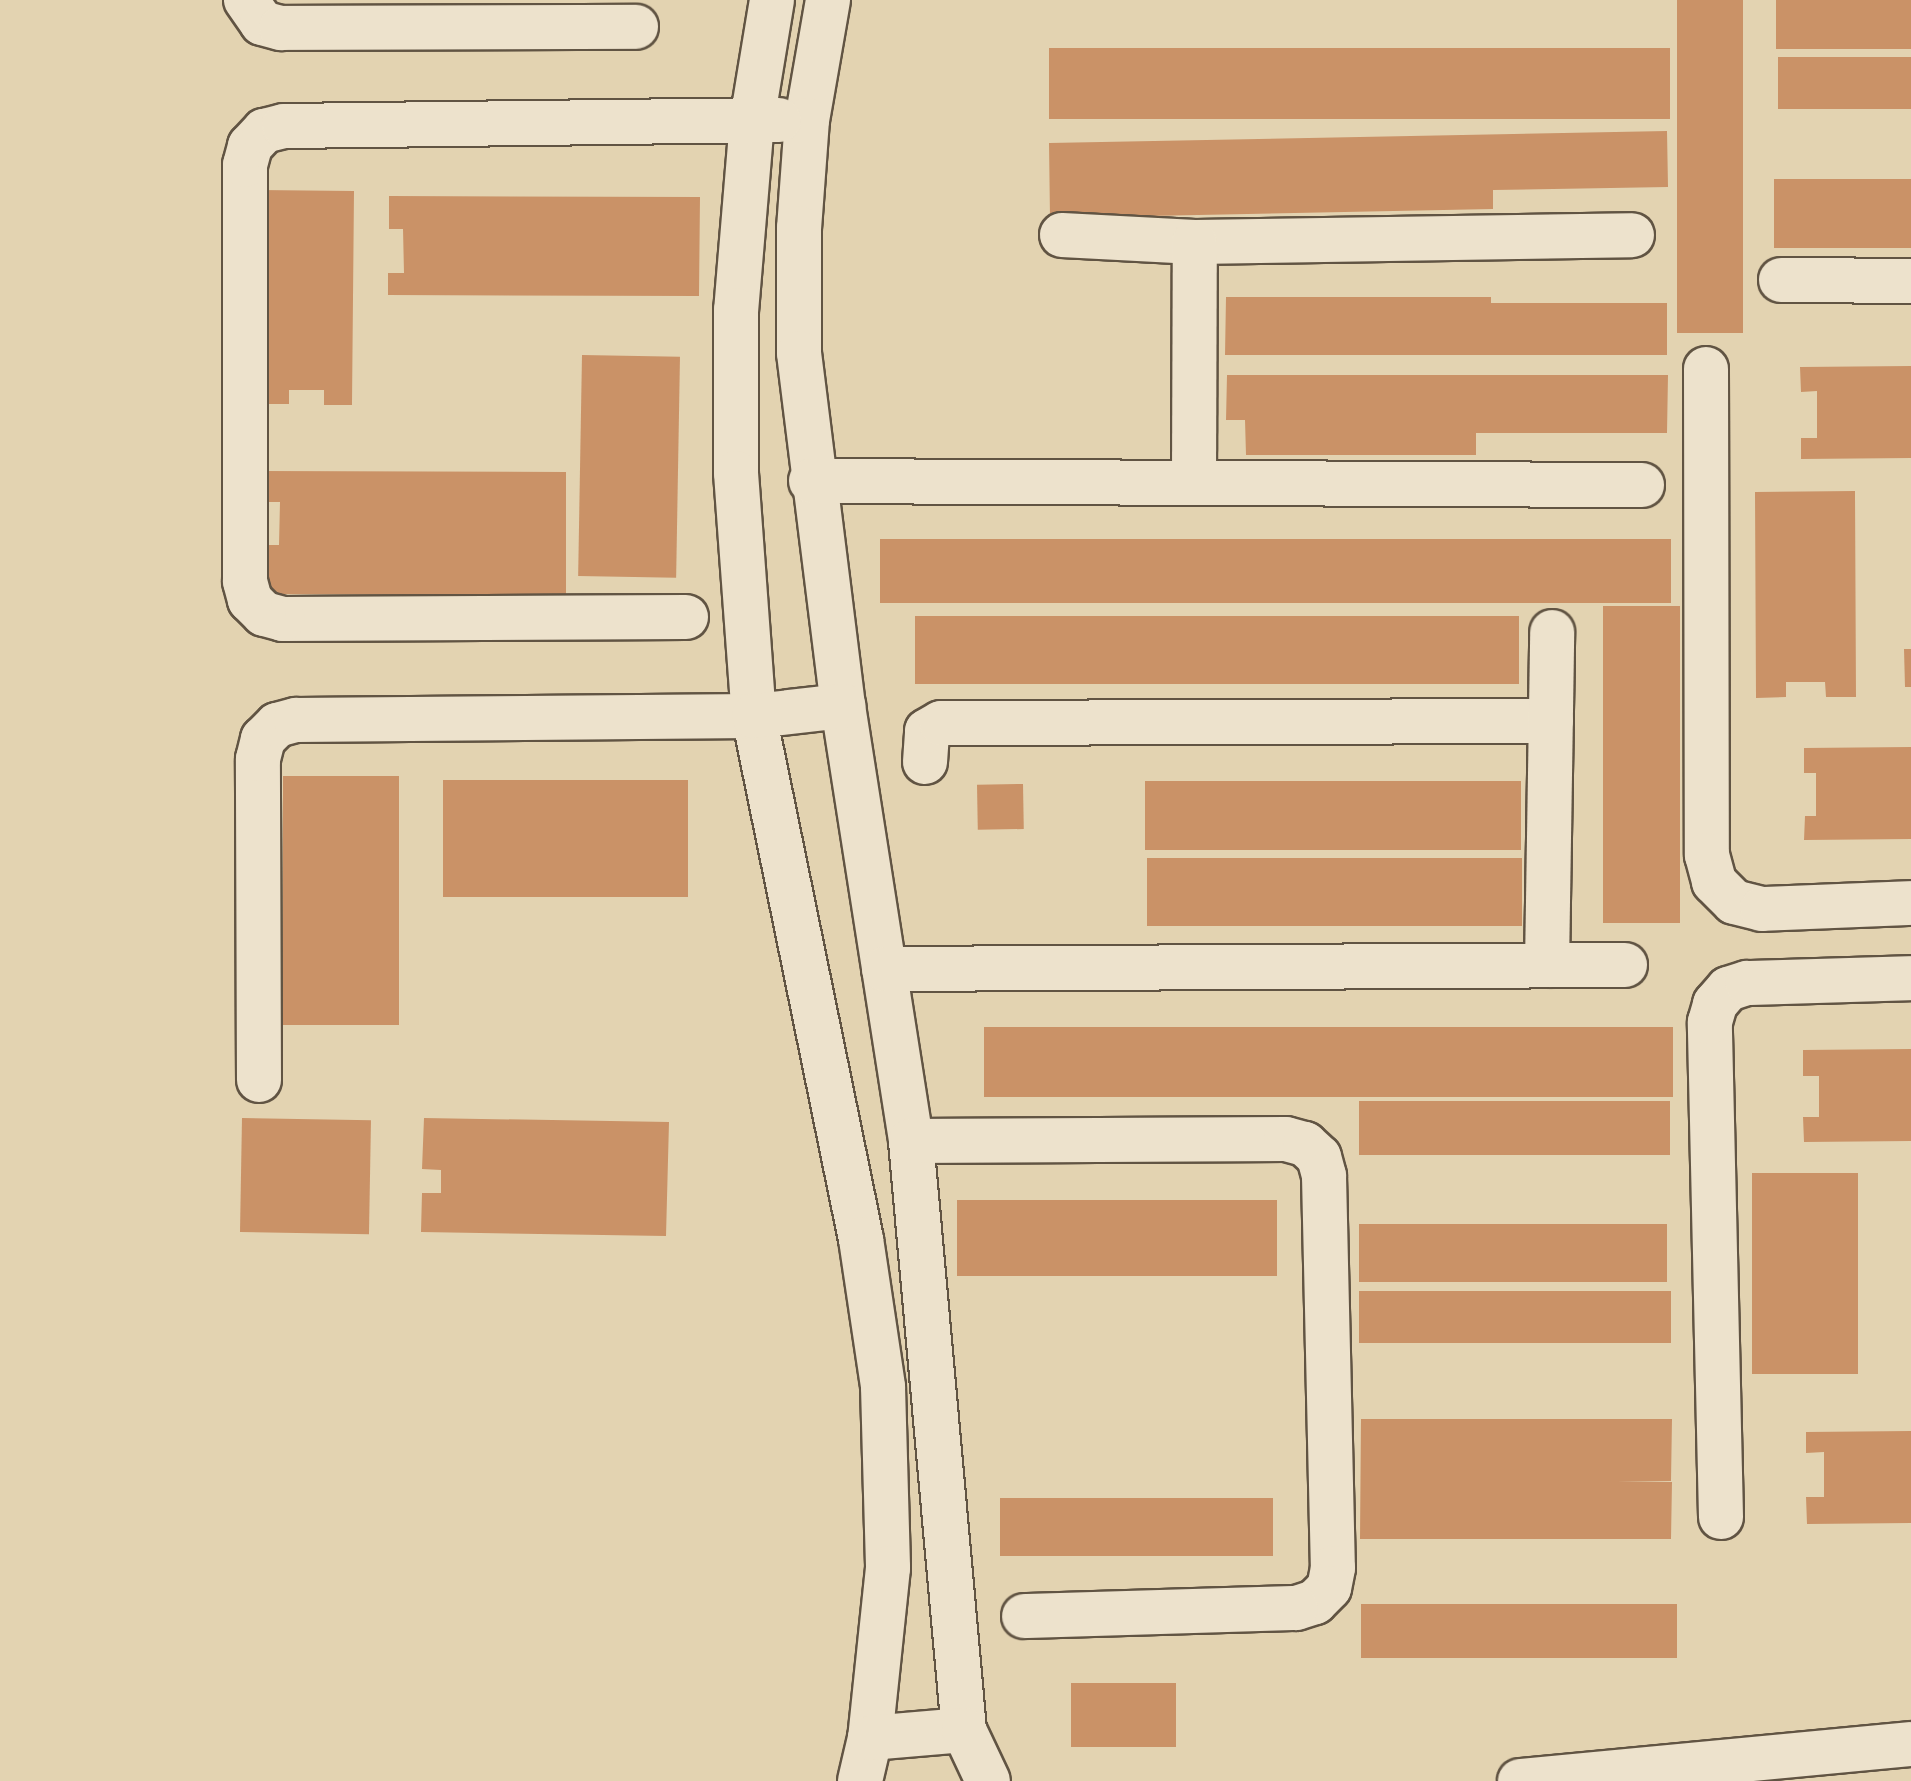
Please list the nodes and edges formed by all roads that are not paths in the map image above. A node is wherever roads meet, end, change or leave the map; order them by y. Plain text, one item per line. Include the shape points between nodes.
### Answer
1 (246, 0) edge
2 (772, 0) edge
3 (828, 0) edge
4 (636, 27) dead end
5 (807, 120) junction
6 (752, 121) junction
7 (1062, 235) dead end
8 (1632, 235) dead end
9 (1195, 242) junction
10 (1781, 280) dead end
11 (1911, 281) edge
12 (1706, 369) dead end
13 (1194, 479) junction
14 (811, 481) junction
15 (1642, 485) dead end
16 (686, 617) dead end
17 (1552, 632) dead end
18 (843, 706) junction
19 (754, 716) junction
20 (1551, 721) junction
21 (925, 762) dead end
22 (1911, 903) edge
23 (1547, 965) junction
24 (1625, 965) dead end
25 (884, 969) junction
26 (1911, 978) edge
27 (259, 1080) dead end
28 (911, 1141) junction
29 (1721, 1517) dead end
30 (1024, 1616) dead end
31 (964, 1730) junction
32 (870, 1738) junction
33 (1911, 1744) edge
34 (860, 1781) edge
35 (988, 1781) edge
36 (1520, 1781) edge

1 - 4 street via 262,23 281,28
2 - 6 street
3 - 5 street
5 - 6 street
5 - 14 street via 799,228 799,353
6 - 16 street via 284,126 264,131 250,146 245,165 245,581 250,600 264,614 283,619
6 - 19 street via 736,310 736,473
7 - 9 street
8 - 9 street
9 - 13 street
10 - 11 street
12 - 22 street via 1707,855 1714,882 1734,902 1762,909
13 - 14 street
13 - 15 street
14 - 18 street
17 - 20 street
18 - 19 street
18 - 25 street
19 - 27 street via 296,720 277,725 263,739 258,759
19 - 32 street via 861,1239 883,1387 888,1568
20 - 21 street via 941,723 927,731
20 - 23 street
23 - 24 street
23 - 25 street
25 - 28 street
26 - 29 street via 1747,983 1728,989 1715,1004 1710,1022
28 - 30 street via 1286,1139 1305,1144 1319,1157 1324,1176 1333,1568 1329,1588 1315,1602 1296,1608
28 - 31 street
31 - 32 street
31 - 35 street
32 - 34 street
33 - 36 street

